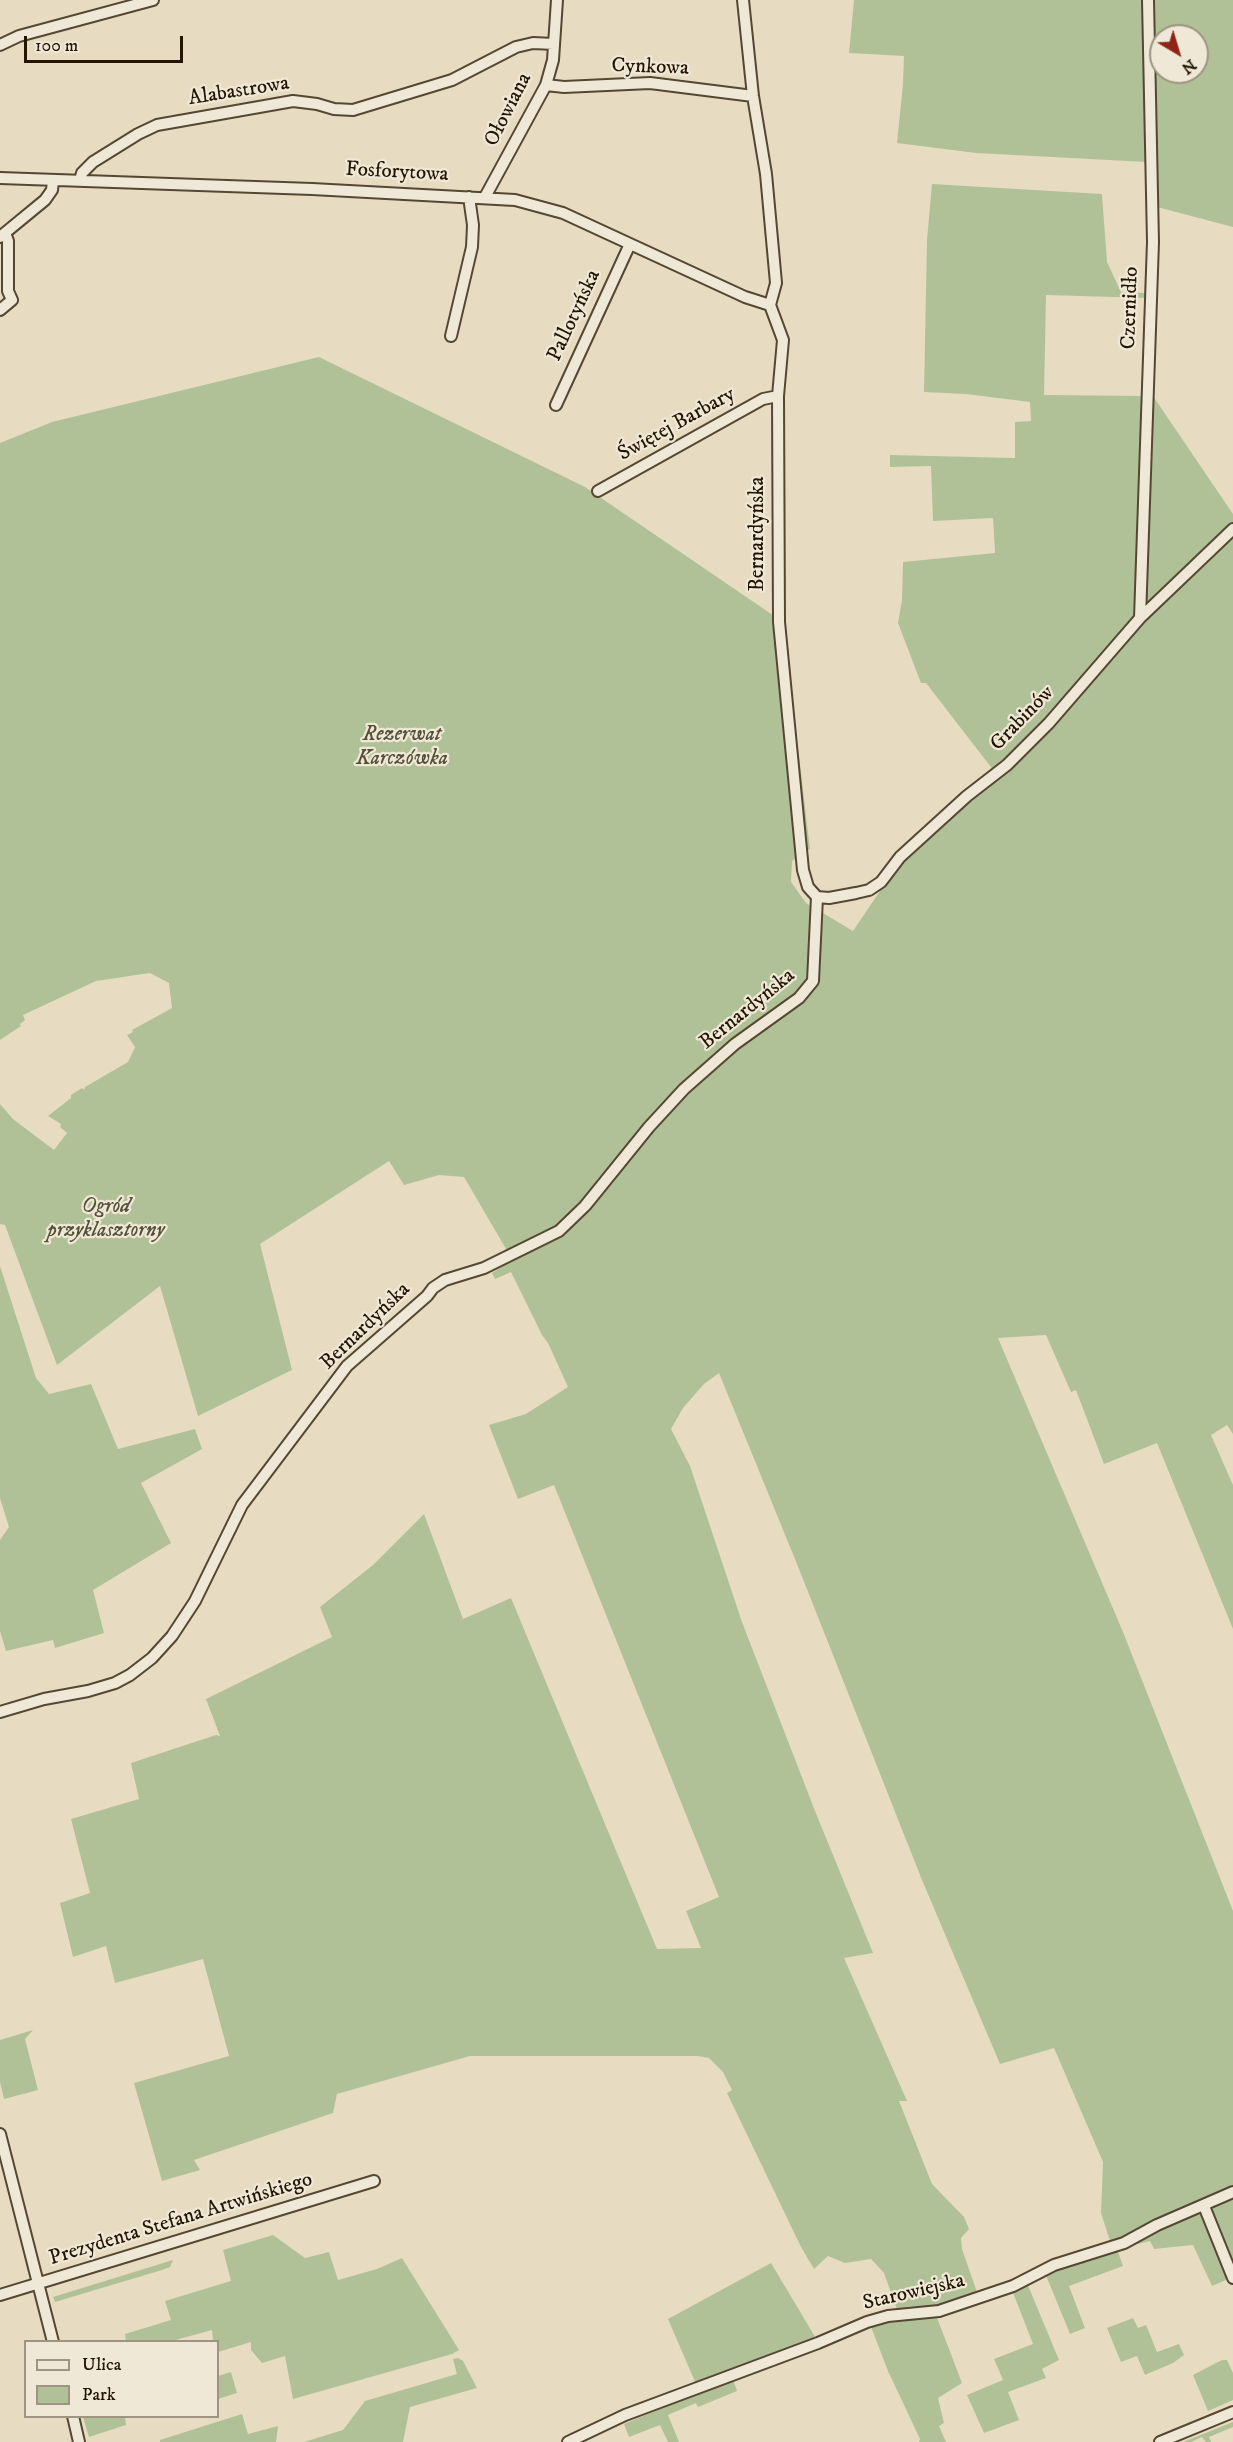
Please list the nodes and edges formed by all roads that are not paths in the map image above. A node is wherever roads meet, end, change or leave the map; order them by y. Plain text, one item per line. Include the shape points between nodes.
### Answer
1 (153, 0) edge
2 (557, 0) edge
3 (743, 0) edge
4 (1148, 0) edge
5 (554, 44) junction
6 (0, 45) edge
7 (546, 85) junction
8 (753, 96) junction
9 (0, 178) edge
10 (53, 180) junction
11 (80, 180) junction
12 (470, 196) junction
13 (485, 197) junction
14 (2, 235) edge
15 (630, 244) junction
16 (770, 305) junction
17 (0, 310) edge
18 (451, 336) dead end
19 (778, 396) junction
20 (556, 405) dead end
21 (598, 491) dead end
22 (1233, 529) edge
23 (1140, 618) junction
24 (817, 897) junction
25 (0, 1712) edge
26 (0, 2134) edge
27 (374, 2181) dead end
28 (1233, 2192) edge
29 (1204, 2206) junction
30 (1233, 2278) edge
31 (39, 2284) junction
32 (0, 2295) edge
33 (53, 2340) edge
34 (1233, 2412) edge
35 (73, 2418) edge
36 (582, 2439) edge
37 (79, 2442) edge
38 (568, 2442) edge
39 (1160, 2442) edge

1 - 6 street via 19,36
2 - 5 street, Ołowiana
3 - 8 street
4 - 23 street, Czernidło via 1153,242
5 - 7 street, Ołowiana
5 - 11 street, Alabastrowa via 516,47 452,80 353,110 293,101 157,125 93,162 81,173
7 - 8 street, Cynkowa via 650,83
7 - 13 street, Ołowiana
8 - 16 street via 766,174 776,283
9 - 10 street, Fosforytowa
10 - 11 street, Fosforytowa
10 - 14 street via 45,200
11 - 12 street, Fosforytowa
12 - 13 street, Fosforytowa
12 - 18 street via 471,247
13 - 15 street, Fosforytowa via 556,210
14 - 17 street via 8,241 8,291 12,300
15 - 16 street, Fosforytowa
15 - 20 street, Pallotyńska
16 - 19 street, Bernardyńska via 783,340
19 - 21 street, Świętej Barbary via 763,399
19 - 24 street, Bernardyńska via 781,652 803,870 808,887
22 - 23 street, Grabinów
23 - 24 street, Grabinów via 1049,723 1007,765 900,857 881,882 862,892
24 - 25 street, Bernardyńska via 813,981 799,998 735,1044 684,1089 559,1232 484,1268 445,1280 347,1366 242,1504 195,1601 152,1658 115,1683
26 - 31 street
27 - 31 street, Prezydenta Stefana Artwińskiego
28 - 29 street, Starowiejska
29 - 30 street
29 - 36 street, Starowiejska via 1129,2241 1054,2265 1013,2286 939,2311 867,2322 625,2415
31 - 32 street, Prezydenta Stefana Artwińskiego
31 - 33 street
34 - 39 street
35 - 37 street
36 - 38 street, Starowiejska

